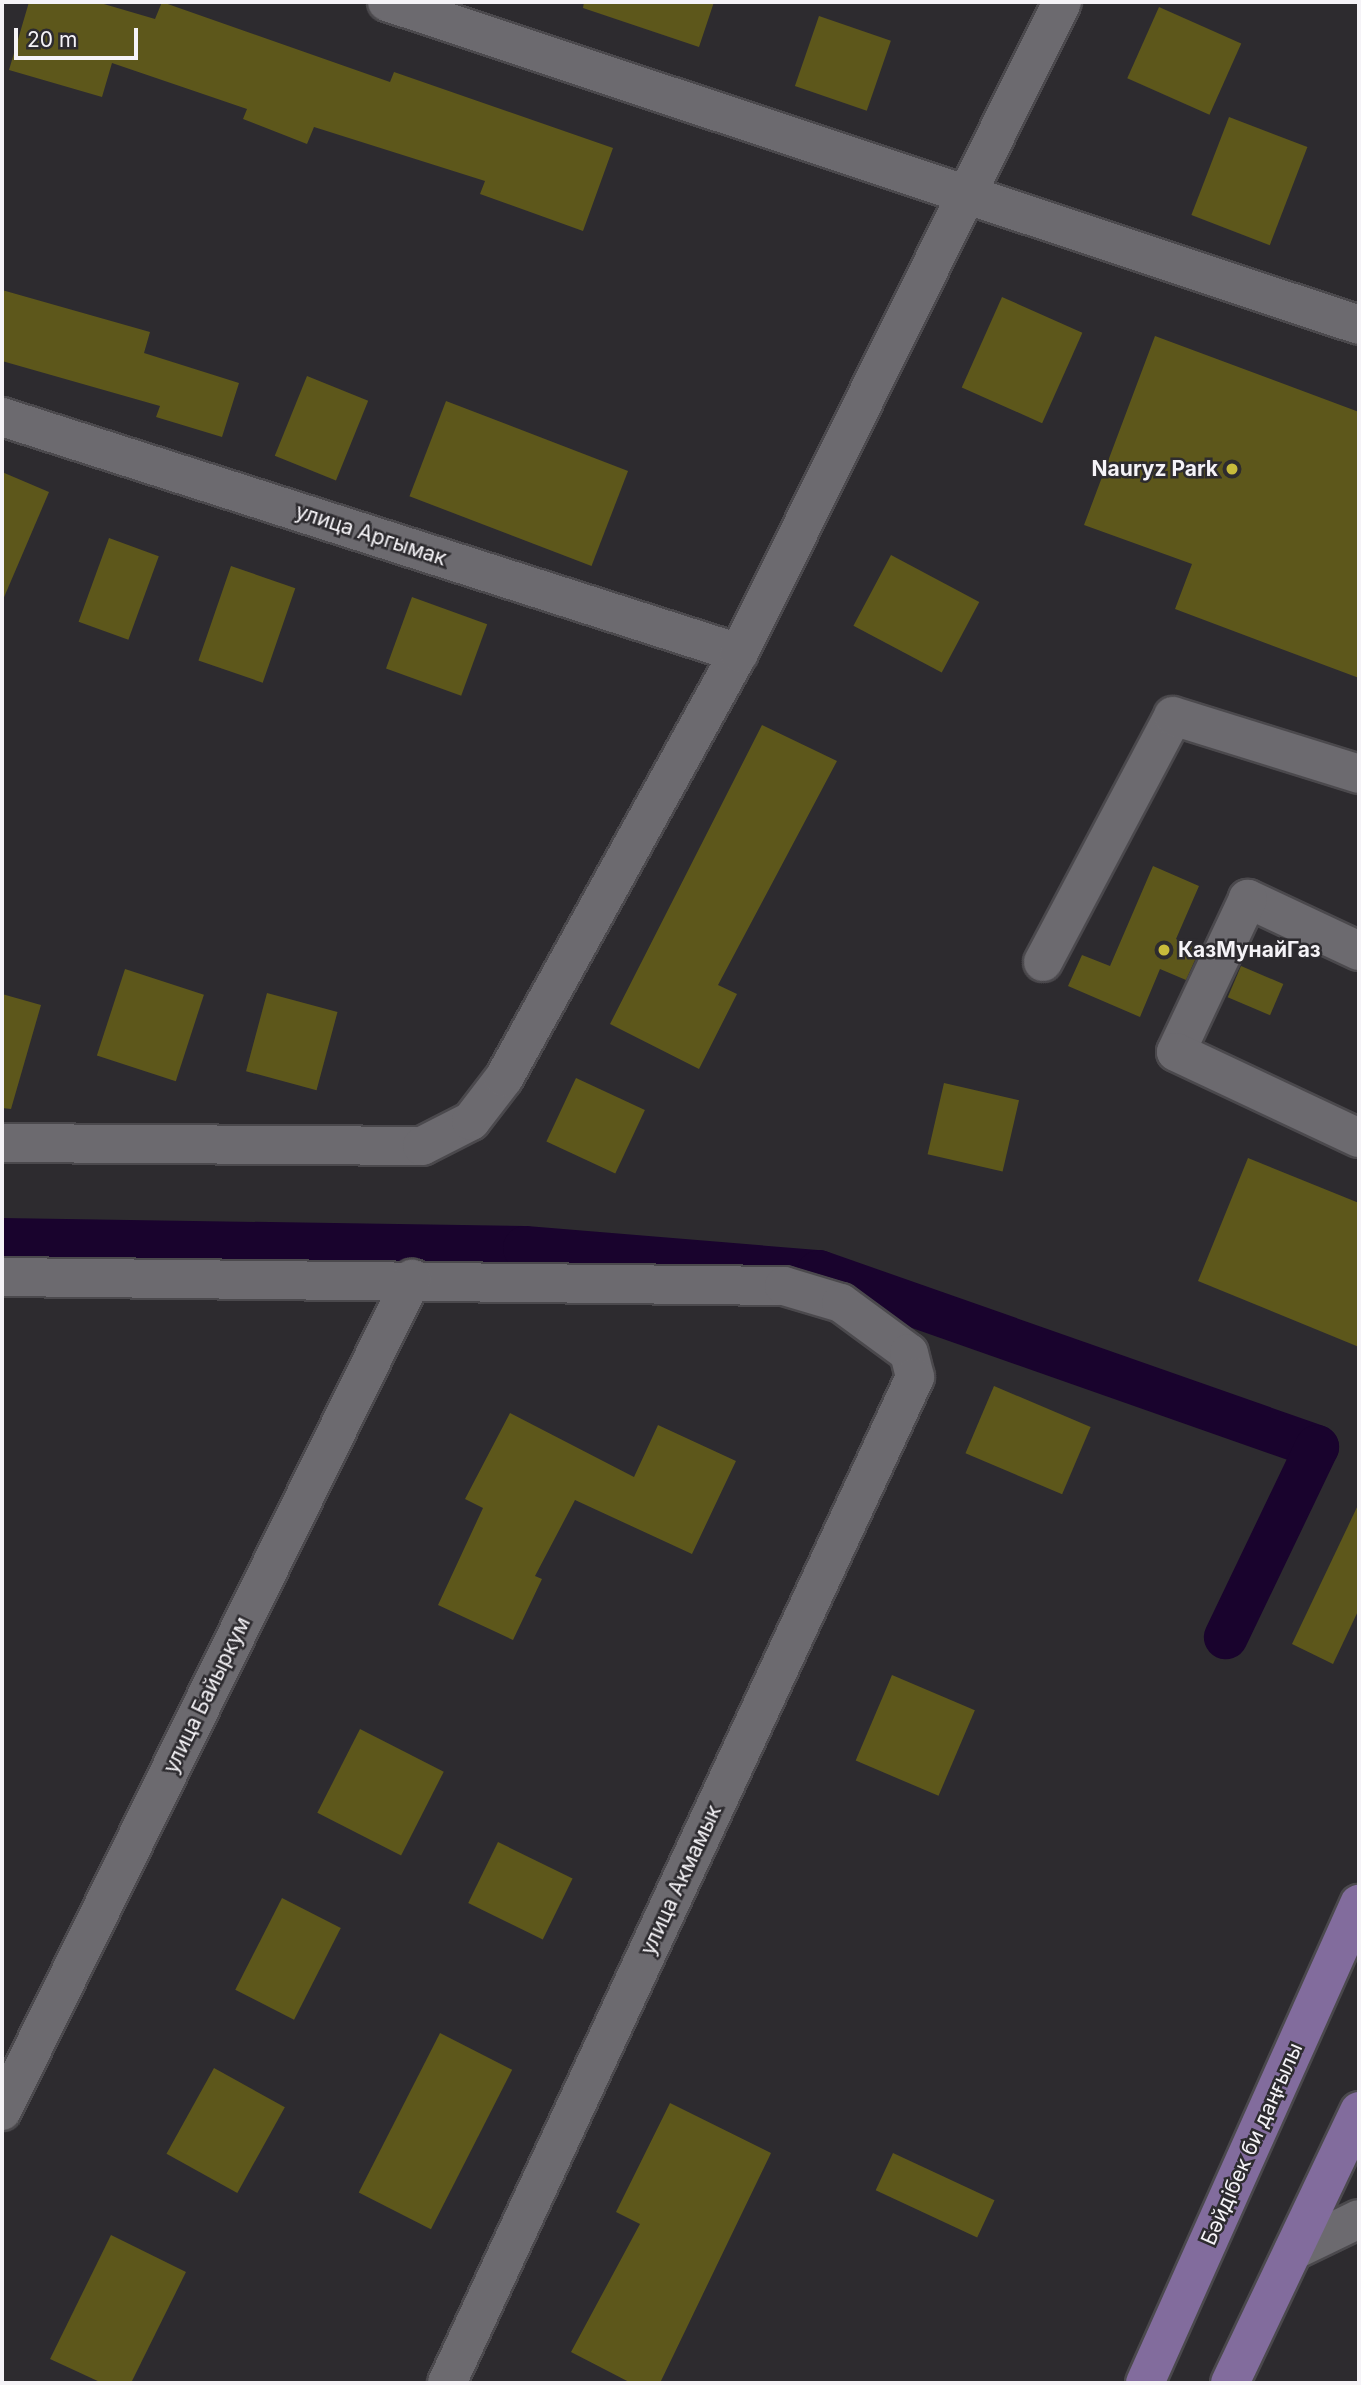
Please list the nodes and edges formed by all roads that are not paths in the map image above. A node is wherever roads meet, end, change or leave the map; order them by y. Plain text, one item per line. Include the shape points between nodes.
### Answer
1 (387, 2) edge
2 (1062, 2) edge
3 (964, 197) junction
4 (1359, 325) edge
5 (2, 418) edge
6 (739, 653) junction
7 (1359, 774) edge
8 (1359, 951) edge
9 (1043, 962) dead end
10 (1359, 1138) edge
11 (2, 1143) edge
12 (2, 1277) edge
13 (412, 1279) junction
14 (1359, 1904) edge
15 (2, 2111) edge
16 (1359, 2111) edge
17 (1359, 2218) edge
18 (1293, 2252) junction
19 (1240, 2380) edge
20 (447, 2383) edge
21 (1145, 2383) edge

1 - 3 street
2 - 3 street
3 - 4 street
3 - 6 street
5 - 6 street, улица Аргымак
6 - 11 street via 504,1078 471,1121 422,1146
7 - 9 street via 1174,716
8 - 10 street via 1248,899 1176,1052
12 - 13 street
13 - 15 street, улица Байыркум
13 - 20 street, улица Акмамык via 784,1286 841,1303 892,1335 909,1353 915,1377
14 - 21 main road, Бәйдібек би даңғылы
16 - 18 main road
17 - 18 street
18 - 19 main road

